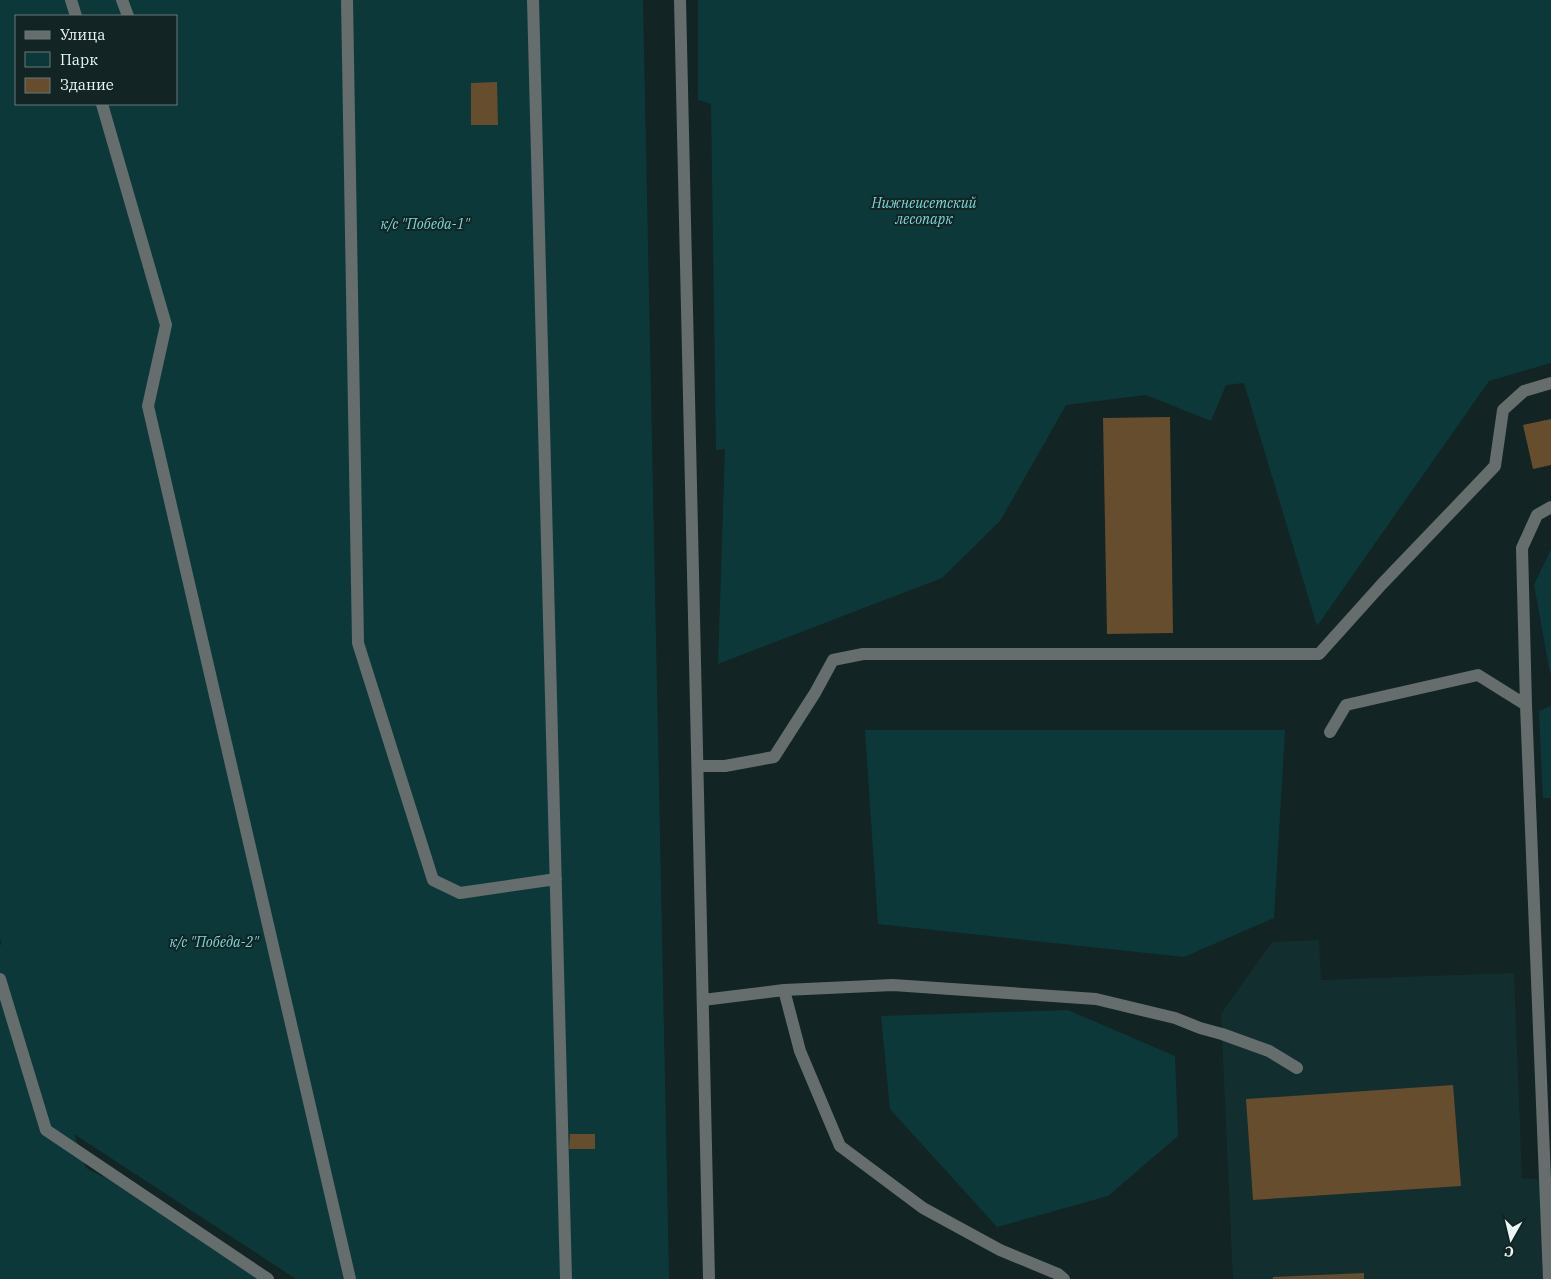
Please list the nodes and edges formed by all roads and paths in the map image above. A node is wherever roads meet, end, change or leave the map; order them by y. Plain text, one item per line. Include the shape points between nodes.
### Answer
1 (71, 0) edge
2 (122, 0) edge
3 (347, 0) edge
4 (533, 0) edge
5 (680, 0) edge
6 (76, 15) edge
7 (128, 15) edge
8 (102, 105) edge
9 (1551, 384) edge
10 (1551, 507) edge
11 (1526, 705) junction
12 (1330, 732) dead end
13 (698, 766) junction
14 (556, 879) junction
15 (0, 979) edge
16 (784, 990) junction
17 (703, 1000) junction
18 (1297, 1068) dead end
19 (268, 1279) edge
20 (350, 1279) edge
21 (566, 1279) edge
22 (709, 1279) edge
23 (1064, 1279) edge
24 (1549, 1279) edge

1 - 6 street
2 - 7 street
3 - 14 street via 358,643 433,880 460,893
4 - 14 street
5 - 13 street
8 - 20 street via 166,326 148,406
9 - 13 street via 1524,391 1503,410 1495,466 1319,654 863,654 834,660 774,757 725,766
10 - 11 street via 1537,515 1522,548
11 - 12 street via 1478,675 1346,705
11 - 24 street
13 - 17 street
14 - 21 street
15 - 19 street via 46,1130
16 - 17 street
16 - 18 street via 893,985 1096,999 1175,1018 1222,1034 1269,1051
16 - 23 street via 800,1051 840,1146 923,1208 1000,1250
17 - 22 street

